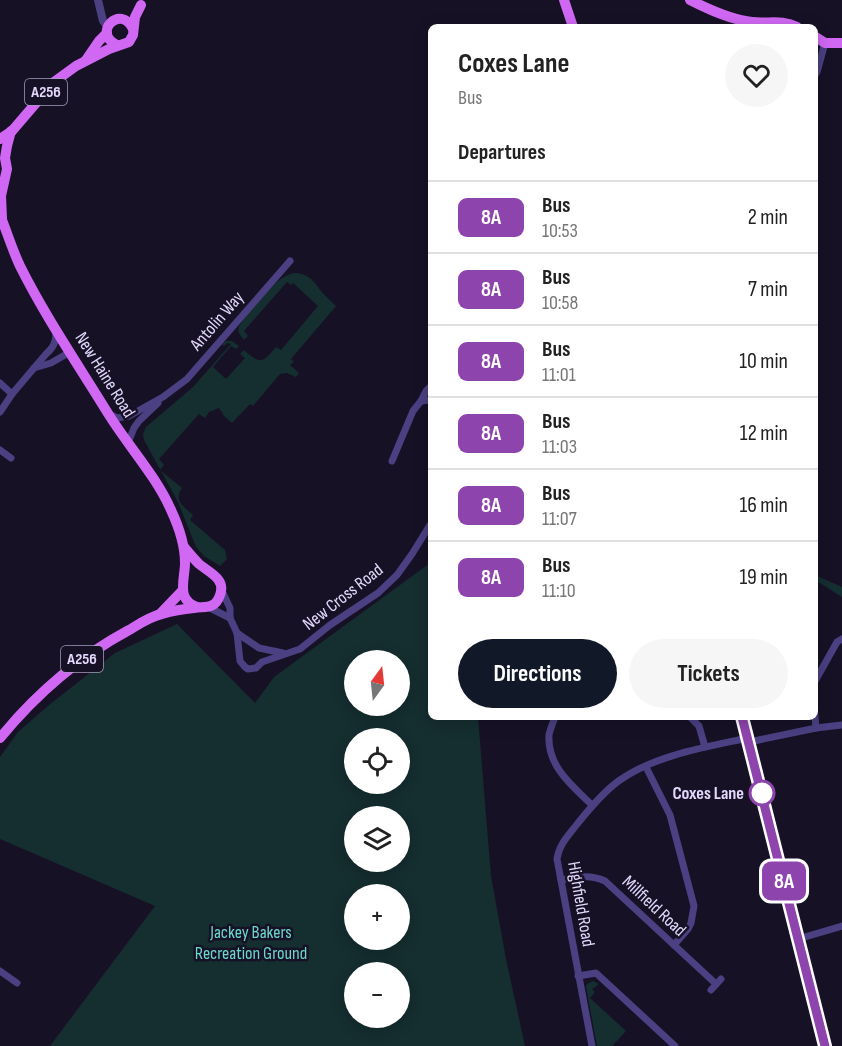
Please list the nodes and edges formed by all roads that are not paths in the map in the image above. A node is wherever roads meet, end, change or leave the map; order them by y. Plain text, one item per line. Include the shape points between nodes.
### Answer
1 (564, 0) edge
2 (690, 0) edge
3 (144, 2) edge
4 (99, 3) edge
5 (121, 19) junction
6 (572, 24) edge
7 (787, 24) edge
8 (133, 29) junction
9 (107, 30) junction
10 (818, 39) edge
11 (825, 43) junction
12 (842, 43) edge
13 (117, 45) junction
14 (86, 60) junction
15 (818, 68) edge
16 (12, 131) junction
17 (0, 139) edge
18 (2, 155) edge
19 (3, 178) edge
20 (1, 217) edge
21 (291, 261) dead end
22 (56, 329) junction
23 (70, 352) junction
24 (34, 369) junction
25 (0, 383) edge
26 (428, 389) edge
27 (12, 394) junction
28 (164, 397) junction
29 (428, 400) edge
30 (421, 401) junction
31 (0, 412) edge
32 (109, 414) junction
33 (128, 443) junction
34 (0, 450) edge
35 (11, 458) dead end
36 (392, 461) dead end
37 (428, 528) edge
38 (184, 547) junction
39 (213, 573) junction
40 (184, 587) junction
41 (221, 589) junction
42 (197, 607) junction
43 (208, 607) junction
44 (160, 614) junction
45 (230, 618) junction
46 (237, 633) junction
47 (842, 639) edge
48 (257, 647) junction
49 (285, 653) junction
50 (240, 654) junction
51 (262, 662) junction
52 (818, 675) edge
53 (554, 720) edge
54 (693, 720) edge
55 (743, 720) edge
56 (815, 720) edge
57 (842, 724) edge
58 (816, 728) junction
59 (0, 738) edge
60 (748, 740) junction
61 (705, 747) junction
62 (646, 767) junction
63 (592, 805) junction
64 (561, 880) junction
65 (842, 926) edge
66 (798, 939) junction
67 (674, 945) junction
68 (2, 975) edge
69 (579, 976) junction
70 (17, 983) dead end
71 (716, 985) dead end
72 (592, 1046) edge
73 (675, 1046) edge
74 (825, 1046) edge

1 - 6 main road
2 - 7 main road via 746,21
3 - 5 main road, A256
3 - 8 main road, A256
4 - 5 street
4 - 9 street
5 - 8 main road
5 - 9 main road, A256 via 112,21
8 - 13 main road, A256 via 129,42
9 - 13 main road via 110,41
9 - 14 main road, A256
10 - 11 main road
11 - 12 main road
11 - 15 street
13 - 14 main road, A256
14 - 16 main road, A256 via 54,82
16 - 17 main road, A256
16 - 18 main road, A256
18 - 19 main road, New Haine Road via 7,169
19 - 20 main road, New Haine Road
20 - 22 main road, New Haine Road via 19,264
21 - 28 street, Antolin Way via 194,371
22 - 23 main road, New Haine Road
22 - 24 street via 56,342
23 - 24 street
23 - 32 main road, New Haine Road
24 - 27 street
25 - 27 street
26 - 30 street
27 - 31 street
28 - 32 street, Antolin Way via 123,418
28 - 33 street, Antolin Way via 139,421
29 - 30 street
30 - 36 street
32 - 33 main road, New Haine Road
33 - 38 main road, New Haine Road via 172,511
34 - 35 street
37 - 49 street, New Cross Road via 397,575 378,593 300,649
38 - 39 main road, New Haine Road
38 - 40 main road, New Haine Road
39 - 40 main road, A256 via 195,571
39 - 41 main road, New Haine Road
40 - 42 main road via 187,601
40 - 44 main road, A256
41 - 43 main road via 218,600
41 - 45 street
42 - 43 main road, A256
42 - 44 main road, A256
43 - 45 street
44 - 59 main road, A256 via 78,662 21,713
45 - 46 street
46 - 48 street
46 - 50 street
47 - 52 street
48 - 49 street
48 - 50 street via 244,647
48 - 51 street via 263,654
49 - 51 street, New Cross Road
50 - 51 street, New Cross Road via 240,661 248,669
53 - 63 street via 549,734 551,757 564,777
54 - 61 street via 699,726
55 - 60 main road
56 - 58 street
57 - 58 street
58 - 60 street
60 - 61 street, Highfield Road
60 - 66 main road
61 - 62 street, Highfield Road
62 - 63 street, Highfield Road via 620,780
62 - 67 street via 670,815 694,906 688,929
63 - 64 street, Highfield Road via 558,851
64 - 67 street, Millfield Road via 586,876 605,881
64 - 69 street, Highfield Road
65 - 66 street
66 - 74 main road
67 - 71 street, Millfield Road
68 - 70 street
69 - 72 street, Highfield Road
69 - 73 street via 596,974

